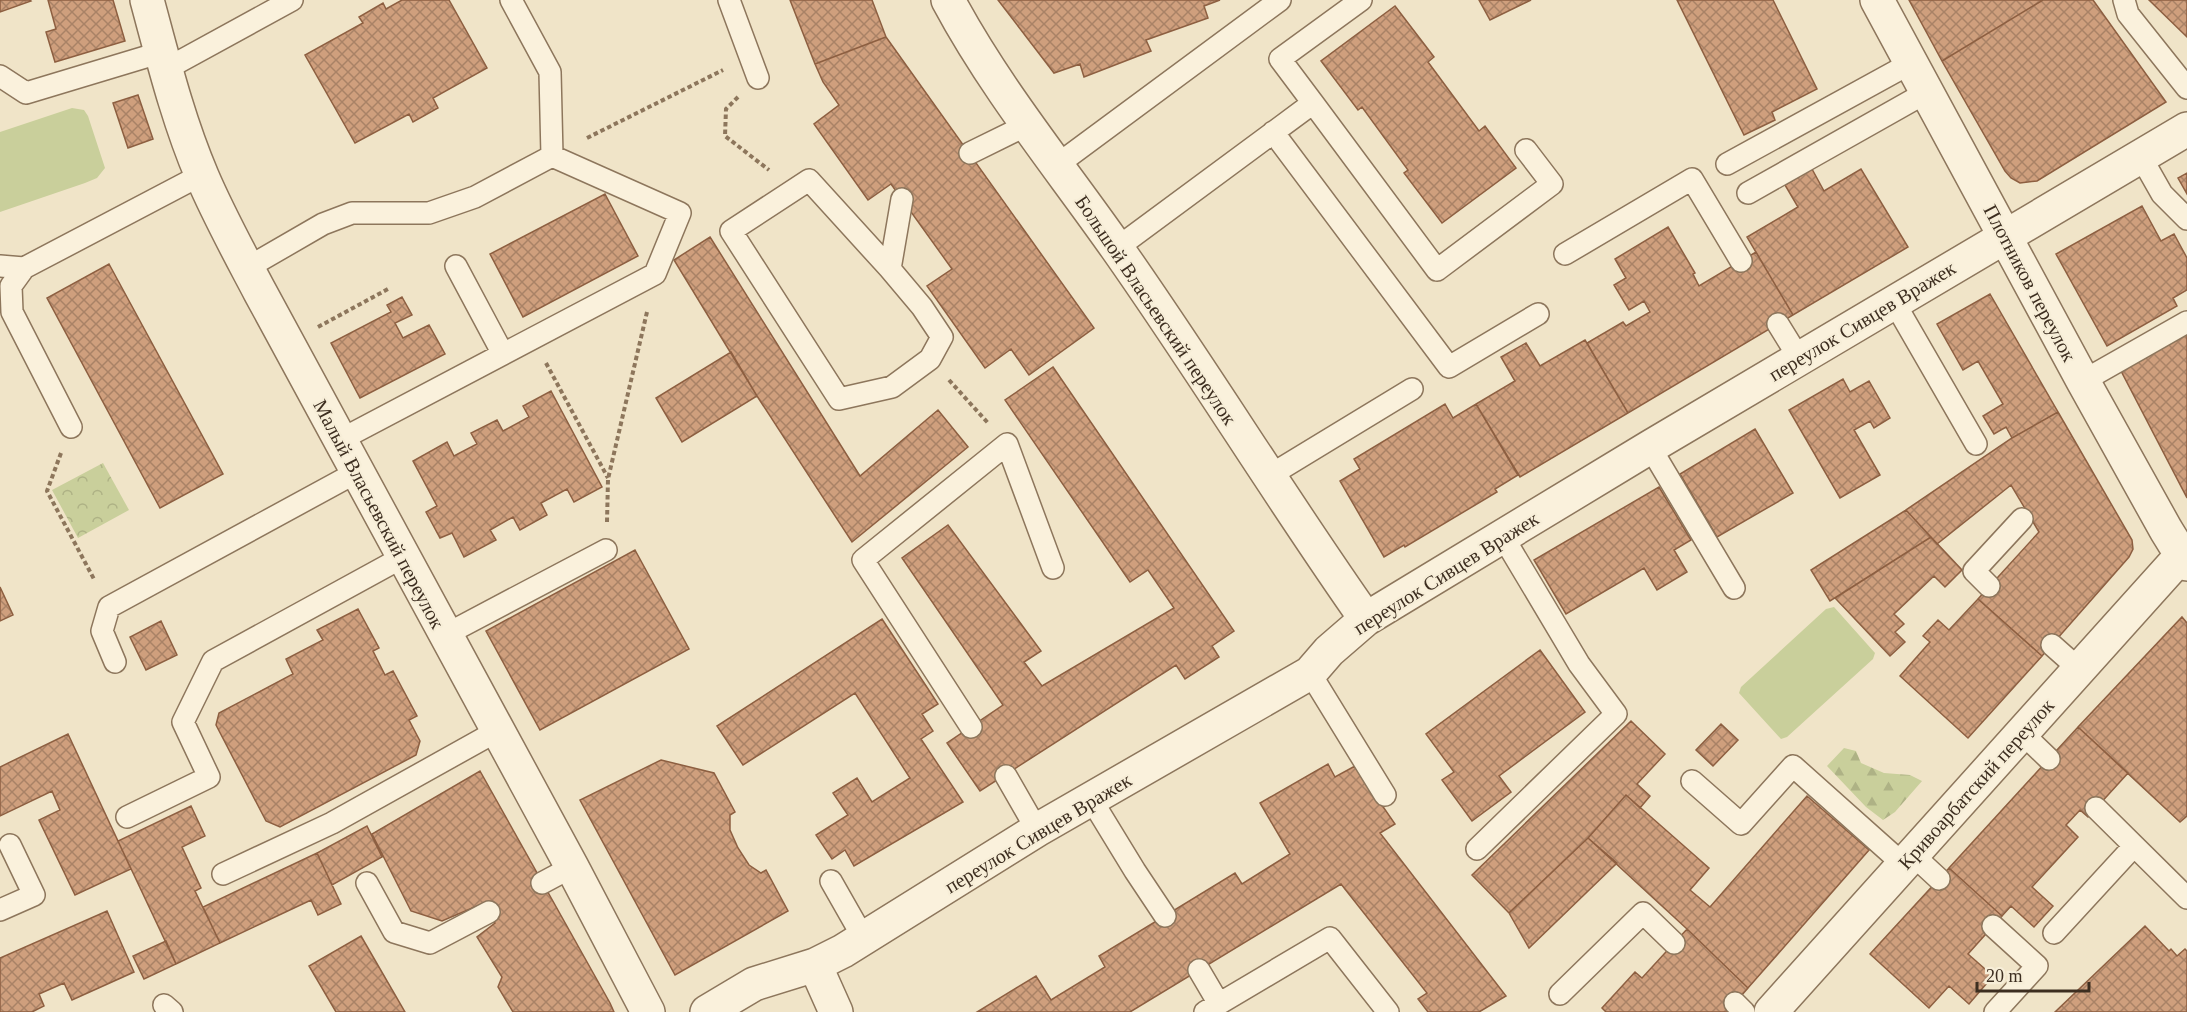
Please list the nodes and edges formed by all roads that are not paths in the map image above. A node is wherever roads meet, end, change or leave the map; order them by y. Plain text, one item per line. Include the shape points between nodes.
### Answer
1 (147, 0) edge
2 (292, 0) edge
3 (511, 0) edge
4 (729, 0) edge
5 (948, 0) edge
6 (1280, 0) edge
7 (1361, 0) edge
8 (1877, 0) edge
9 (2124, 0) edge
10 (164, 60) junction
11 (1911, 63) junction
12 (0, 76) edge
13 (758, 78) road end
14 (2187, 88) edge
15 (1927, 92) junction
16 (1313, 103) junction
17 (1027, 125) junction
18 (2187, 129) edge
19 (1273, 132) junction
20 (1526, 150) dead end
21 (969, 153) dead end
22 (552, 156) junction
23 (2140, 157) junction
24 (1727, 164) dead end
25 (1057, 165) junction
26 (201, 175) junction
27 (1748, 193) dead end
28 (902, 199) dead end
29 (2187, 219) edge
30 (2005, 236) junction
31 (1117, 248) junction
32 (1565, 254) dead end
33 (1741, 261) dead end
34 (0, 266) edge
35 (456, 266) dead end
36 (24, 268) junction
37 (247, 268) junction
38 (890, 269) junction
39 (1894, 302) junction
40 (1538, 314) dead end
41 (2187, 322) edge
42 (1778, 324) dead end
43 (503, 354) junction
44 (1799, 358) junction
45 (2083, 381) junction
46 (1412, 389) dead end
47 (71, 427) road end
48 (340, 440) junction
49 (1976, 444) dead end
50 (1650, 447) junction
51 (357, 472) junction
52 (1269, 476) junction
53 (2022, 519) dead end
54 (1502, 536) junction
55 (606, 550) road end
56 (404, 557) junction
57 (2184, 560) edge
58 (1053, 568) dead end
59 (1989, 586) dead end
60 (1734, 588) dead end
61 (1366, 619) junction
62 (446, 635) junction
63 (2052, 645) dead end
64 (115, 662) dead end
65 (2079, 669) junction
66 (1310, 673) junction
67 (971, 727) dead end
68 (497, 731) junction
69 (2022, 733) junction
70 (2049, 759) dead end
71 (1006, 776) dead end
72 (1692, 781) dead end
73 (1385, 795) dead end
74 (1091, 799) junction
75 (2096, 808) dead end
76 (127, 817) dead end
77 (1037, 830) junction
78 (10, 845) dead end
79 (2134, 846) junction
80 (1477, 849) dead end
81 (1908, 860) junction
82 (572, 867) junction
83 (223, 874) dead end
84 (1939, 879) dead end
85 (831, 881) dead end
86 (367, 883) dead end
87 (542, 883) dead end
88 (2187, 898) edge
89 (0, 910) edge
90 (489, 912) dead end
91 (1165, 916) dead end
92 (1993, 926) dead end
93 (2054, 933) dead end
94 (864, 939) junction
95 (1674, 943) dead end
96 (815, 965) junction
97 (1199, 970) dead end
98 (1560, 994) dead end
99 (1212, 1008) edge
100 (648, 1012) edge
101 (707, 1012) edge
102 (836, 1012) edge
103 (1388, 1012) edge
104 (1771, 1012) edge
105 (1995, 1012) edge

1 - 10 street, Малый Власьевский переулок
2 - 10 lane
3 - 22 lane via 550,72
4 - 13 lane
5 - 17 street, Большой Власьевский переулок
6 - 25 lane
7 - 16 lane via 1280,59
8 - 11 street, Плотников переулок
9 - 14 lane via 2128,14
10 - 12 lane via 27,93
10 - 26 street, Малый Власьевский переулок
11 - 15 street, Плотников переулок
11 - 24 lane
15 - 27 lane
15 - 30 street, Плотников переулок
16 - 19 lane
16 - 20 lane via 1437,270 1552,184
17 - 21 lane
17 - 25 street, Большой Власьевский переулок
18 - 23 street, переулок Сивцев Вражек
19 - 31 lane
19 - 40 lane via 1449,367
22 - 37 lane via 476,196 429,213 352,213 323,224
22 - 43 lane via 681,213 655,274
23 - 29 lane via 2162,195
23 - 30 street, переулок Сивцев Вражек
25 - 31 street, Большой Власьевский переулок
26 - 36 lane
26 - 37 street, Малый Власьевский переулок
28 - 38 lane
30 - 39 street, переулок Сивцев Вражек
30 - 45 street, Плотников переулок
31 - 52 street, Большой Власьевский переулок
32 - 33 lane via 1692,179
34 - 36 lane
35 - 43 lane
36 - 47 lane via 11,286 12,312
37 - 48 street, Малый Власьевский переулок
38 - 38 lane via 809,180 731,231 839,399 892,387 930,359 942,336
39 - 44 street, переулок Сивцев Вражек
39 - 49 lane
41 - 45 lane
42 - 44 lane
43 - 48 lane
44 - 50 street, переулок Сивцев Вражек
45 - 57 street, Плотников переулок
46 - 52 lane
48 - 51 street, Малый Власьевский переулок
50 - 54 street, переулок Сивцев Вражек
50 - 60 lane
51 - 56 street, Малый Власьевский переулок
51 - 64 lane via 110,607 102,631
52 - 61 street, Большой Власьевский переулок
53 - 59 lane via 1974,572
54 - 61 street, переулок Сивцев Вражек
54 - 80 lane via 1579,664 1616,714
55 - 62 lane
56 - 62 street, Малый Власьевский переулок
56 - 76 lane via 213,661 183,722 209,777
57 - 65 street, Кривоарбатский переулок
58 - 67 lane via 1007,444 863,560
61 - 66 street, переулок Сивцев Вражек
62 - 68 street, Малый Власьевский переулок
63 - 65 lane
65 - 69 street, Кривоарбатский переулок
66 - 73 lane
66 - 74 street, переулок Сивцев Вражек
68 - 82 street, Малый Власьевский переулок
68 - 83 lane via 332,823
69 - 70 lane
69 - 81 street, Кривоарбатский переулок
71 - 77 lane
72 - 81 lane via 1741,824 1793,766
74 - 77 street, переулок Сивцев Вражек
74 - 91 lane
75 - 79 lane
77 - 94 street, переулок Сивцев Вражек
78 - 89 lane via 34,895
79 - 88 lane
79 - 93 lane
81 - 84 lane
81 - 104 street, Кривоарбатский переулок
82 - 87 lane
82 - 100 street, Малый Власьевский переулок
85 - 94 lane
86 - 90 lane via 394,932 430,943
92 - 105 lane via 2037,966
94 - 96 street, переулок Сивцев Вражек
95 - 98 lane via 1643,914
96 - 101 street, переулок Сивцев Вражек via 754,984
96 - 102 street
97 - 99 lane
99 - 103 lane via 1330,938

